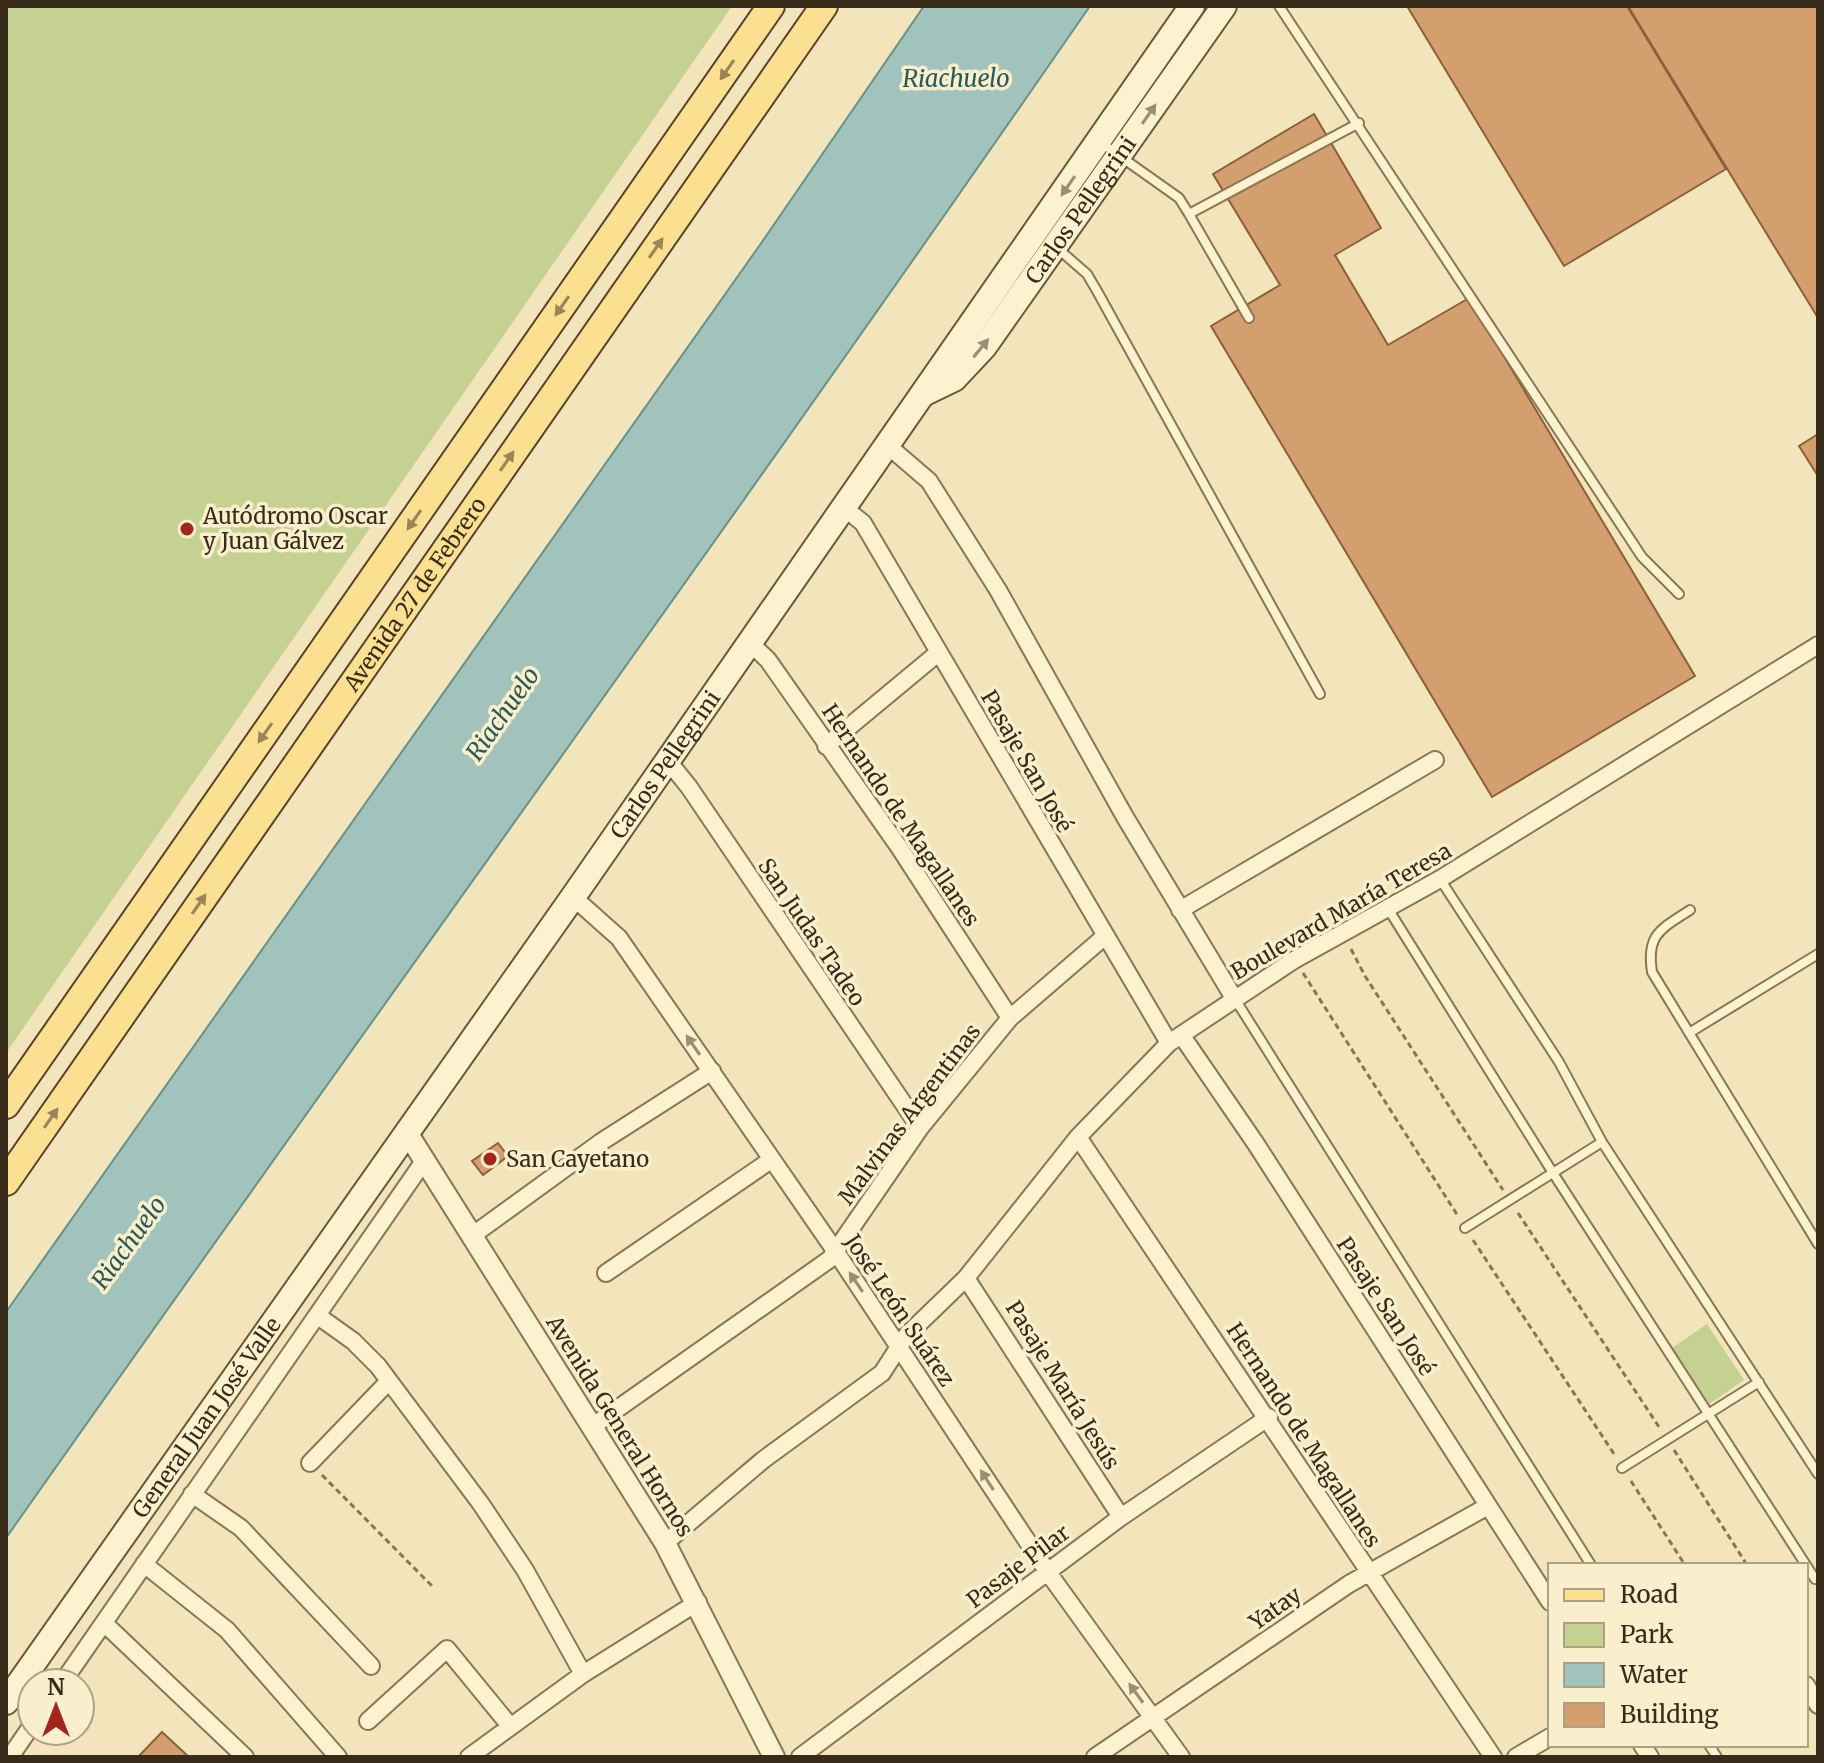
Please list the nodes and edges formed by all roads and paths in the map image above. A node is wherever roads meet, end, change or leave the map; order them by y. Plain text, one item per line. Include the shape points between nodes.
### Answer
1 (771, 6) edge
2 (824, 6) edge
3 (1192, 6) edge
4 (1224, 6) edge
5 (1279, 6) edge
6 (1359, 123) junction
7 (1099, 142) junction
8 (1120, 155) junction
9 (1189, 214) junction
10 (1055, 247) junction
11 (1249, 318) dead end
12 (921, 395) junction
13 (886, 444) junction
14 (843, 507) junction
15 (1679, 594) dead end
16 (749, 642) junction
17 (1818, 645) edge
18 (938, 653) junction
19 (1320, 694) dead end
20 (826, 746) junction
21 (1435, 760) dead end
22 (668, 761) junction
23 (1440, 879) junction
24 (573, 897) junction
25 (1387, 907) junction
26 (1180, 910) junction
27 (1690, 910) dead end
28 (1343, 933) junction
29 (1104, 937) junction
30 (1818, 954) edge
31 (1294, 960) junction
32 (1234, 998) junction
33 (1010, 1018) junction
34 (1689, 1033) junction
35 (1176, 1040) junction
36 (712, 1071) junction
37 (6, 1105) edge
38 (920, 1128) junction
39 (406, 1131) junction
40 (1078, 1137) junction
41 (1602, 1142) junction
42 (771, 1160) junction
43 (424, 1161) junction
44 (1553, 1173) junction
45 (6, 1182) edge
46 (1510, 1200) junction
47 (1465, 1228) junction
48 (473, 1235) junction
49 (1818, 1244) edge
50 (836, 1252) junction
51 (606, 1273) dead end
52 (966, 1278) junction
53 (318, 1316) junction
54 (899, 1347) junction
55 (389, 1381) junction
56 (1759, 1382) junction
57 (1709, 1414) junction
58 (1269, 1417) junction
59 (593, 1426) junction
60 (1668, 1440) junction
61 (310, 1463) joint
62 (1622, 1468) junction
63 (1818, 1474) edge
64 (192, 1494) junction
65 (1488, 1506) junction
66 (1121, 1517) junction
67 (665, 1543) junction
68 (1590, 1563) edge
69 (1684, 1563) edge
70 (1746, 1563) edge
71 (1807, 1563) edge
72 (144, 1564) junction
73 (1047, 1571) junction
74 (1367, 1572) junction
75 (433, 1587) dead end
76 (1548, 1599) edge
77 (698, 1602) junction
78 (104, 1623) junction
79 (371, 1666) dead end
80 (73, 1667) edge
81 (583, 1674) junction
82 (6, 1702) edge
83 (1153, 1718) junction
84 (368, 1721) dead end
85 (510, 1726) junction
86 (1548, 1738) edge
87 (770, 1756) edge
88 (1492, 1756) edge
89 (245, 1757) edge
90 (338, 1757) edge
91 (469, 1757) edge
92 (800, 1757) edge
93 (1095, 1757) edge
94 (1181, 1757) edge
95 (1516, 1757) edge

1 -> 37 main road, Avenida 27 de Febrero
45 -> 2 main road, Avenida 27 de Febrero
3 - 7 main road, Carlos Pellegrini
8 -> 4 main road, Carlos Pellegrini
5 - 6 lane
6 - 9 lane
6 - 15 lane via 1642,557
7 - 8 lane
7 -> 12 main road, Carlos Pellegrini
8 - 9 lane via 1179,198
8 - 10 main road, Carlos Pellegrini
9 - 11 lane
12 -> 10 main road, Carlos Pellegrini via 964,369
10 - 19 lane via 1087,274
12 - 13 main road, Carlos Pellegrini
13 - 14 main road, Carlos Pellegrini
13 - 26 street via 929,481 991,577
14 - 16 main road, Carlos Pellegrini
14 - 18 street, Pasaje San José via 863,523
16 - 20 street, Hernando de Magallanes via 768,660
16 - 22 main road, Carlos Pellegrini
17 - 23 street, Boulevard María Teresa
18 - 20 street
18 - 29 street, Pasaje San José
20 - 33 street, Hernando de Magallanes
21 - 26 street
22 - 24 main road, Carlos Pellegrini
22 - 38 street, San Judas Tadeo
23 - 25 street, Boulevard María Teresa
23 - 41 lane via 1559,1062
36 -> 24 street, José León Suárez via 614,932
24 - 39 main road, Carlos Pellegrini
25 - 28 street, Boulevard María Teresa
25 - 44 lane
26 - 32 street
27 - 34 lane via 1659,931 1649,953 1652,972
28 - 31 street, Boulevard María Teresa
28 - 46 path via 1365,976
29 - 33 street, Malvinas Argentinas
29 - 35 street, Pasaje San José
30 - 34 lane
31 - 32 street, Boulevard María Teresa
31 - 47 path
32 - 35 street, Boulevard María Teresa
32 - 68 lane
33 - 38 street, Malvinas Argentinas
34 - 49 lane
35 - 40 street, Boulevard María Teresa
35 - 65 street, Pasaje San José via 1256,1144
36 - 42 street, José León Suárez
36 - 48 street via 601,1142
38 - 50 street, Malvinas Argentinas
39 - 43 street, Avenida General Hornos
39 - 82 main road, General Juan José Valle
40 - 52 street, Boulevard María Teresa
40 - 58 street, Hernando de Magallanes
41 - 44 lane
41 - 56 lane
42 - 50 street, José León Suárez
42 - 51 street
43 - 48 street, Avenida General Hornos
43 - 53 street, General Juan José Valle
44 - 46 lane
44 - 57 lane
46 - 47 lane
46 - 60 path
47 - 62 path
48 - 59 street, Avenida General Hornos
54 -> 50 street, José León Suárez
50 - 59 street, Malvinas Argentinas
52 - 54 street, Boulevard María Teresa
52 - 66 street, Pasaje María Jesús
53 - 55 street via 361,1348
53 - 64 street, General Juan José Valle
54 - 67 street, Boulevard María Teresa via 882,1373 763,1460
73 -> 54 street, José León Suárez
55 - 61 street
55 - 81 street via 509,1545
56 - 57 lane
56 - 63 lane
57 - 60 lane
57 - 71 lane
58 - 66 street, Pasaje Pilar
58 - 74 street, Hernando de Magallanes
59 - 67 street, Avenida General Hornos
60 - 62 lane
60 - 70 path
61 - 75 path
62 - 69 path
64 - 72 street, General Juan José Valle
64 - 79 street via 241,1528
65 - 74 street, Yatay
65 - 76 street, Pasaje San José
66 - 73 street, Pasaje Pilar
67 - 77 street, Avenida General Hornos
72 - 78 street, General Juan José Valle
72 - 90 street via 227,1630
83 -> 73 street, José León Suárez
73 - 92 street, Pasaje Pilar
74 - 83 street, Yatay
74 - 88 street, Hernando de Magallanes
77 - 81 street
77 - 87 street, Avenida General Hornos
78 - 80 street, General Juan José Valle
78 - 89 street
81 - 85 street
83 - 93 street, Yatay
83 - 94 street, José León Suárez
84 - 85 street via 447,1649
85 - 91 street
86 - 95 street

